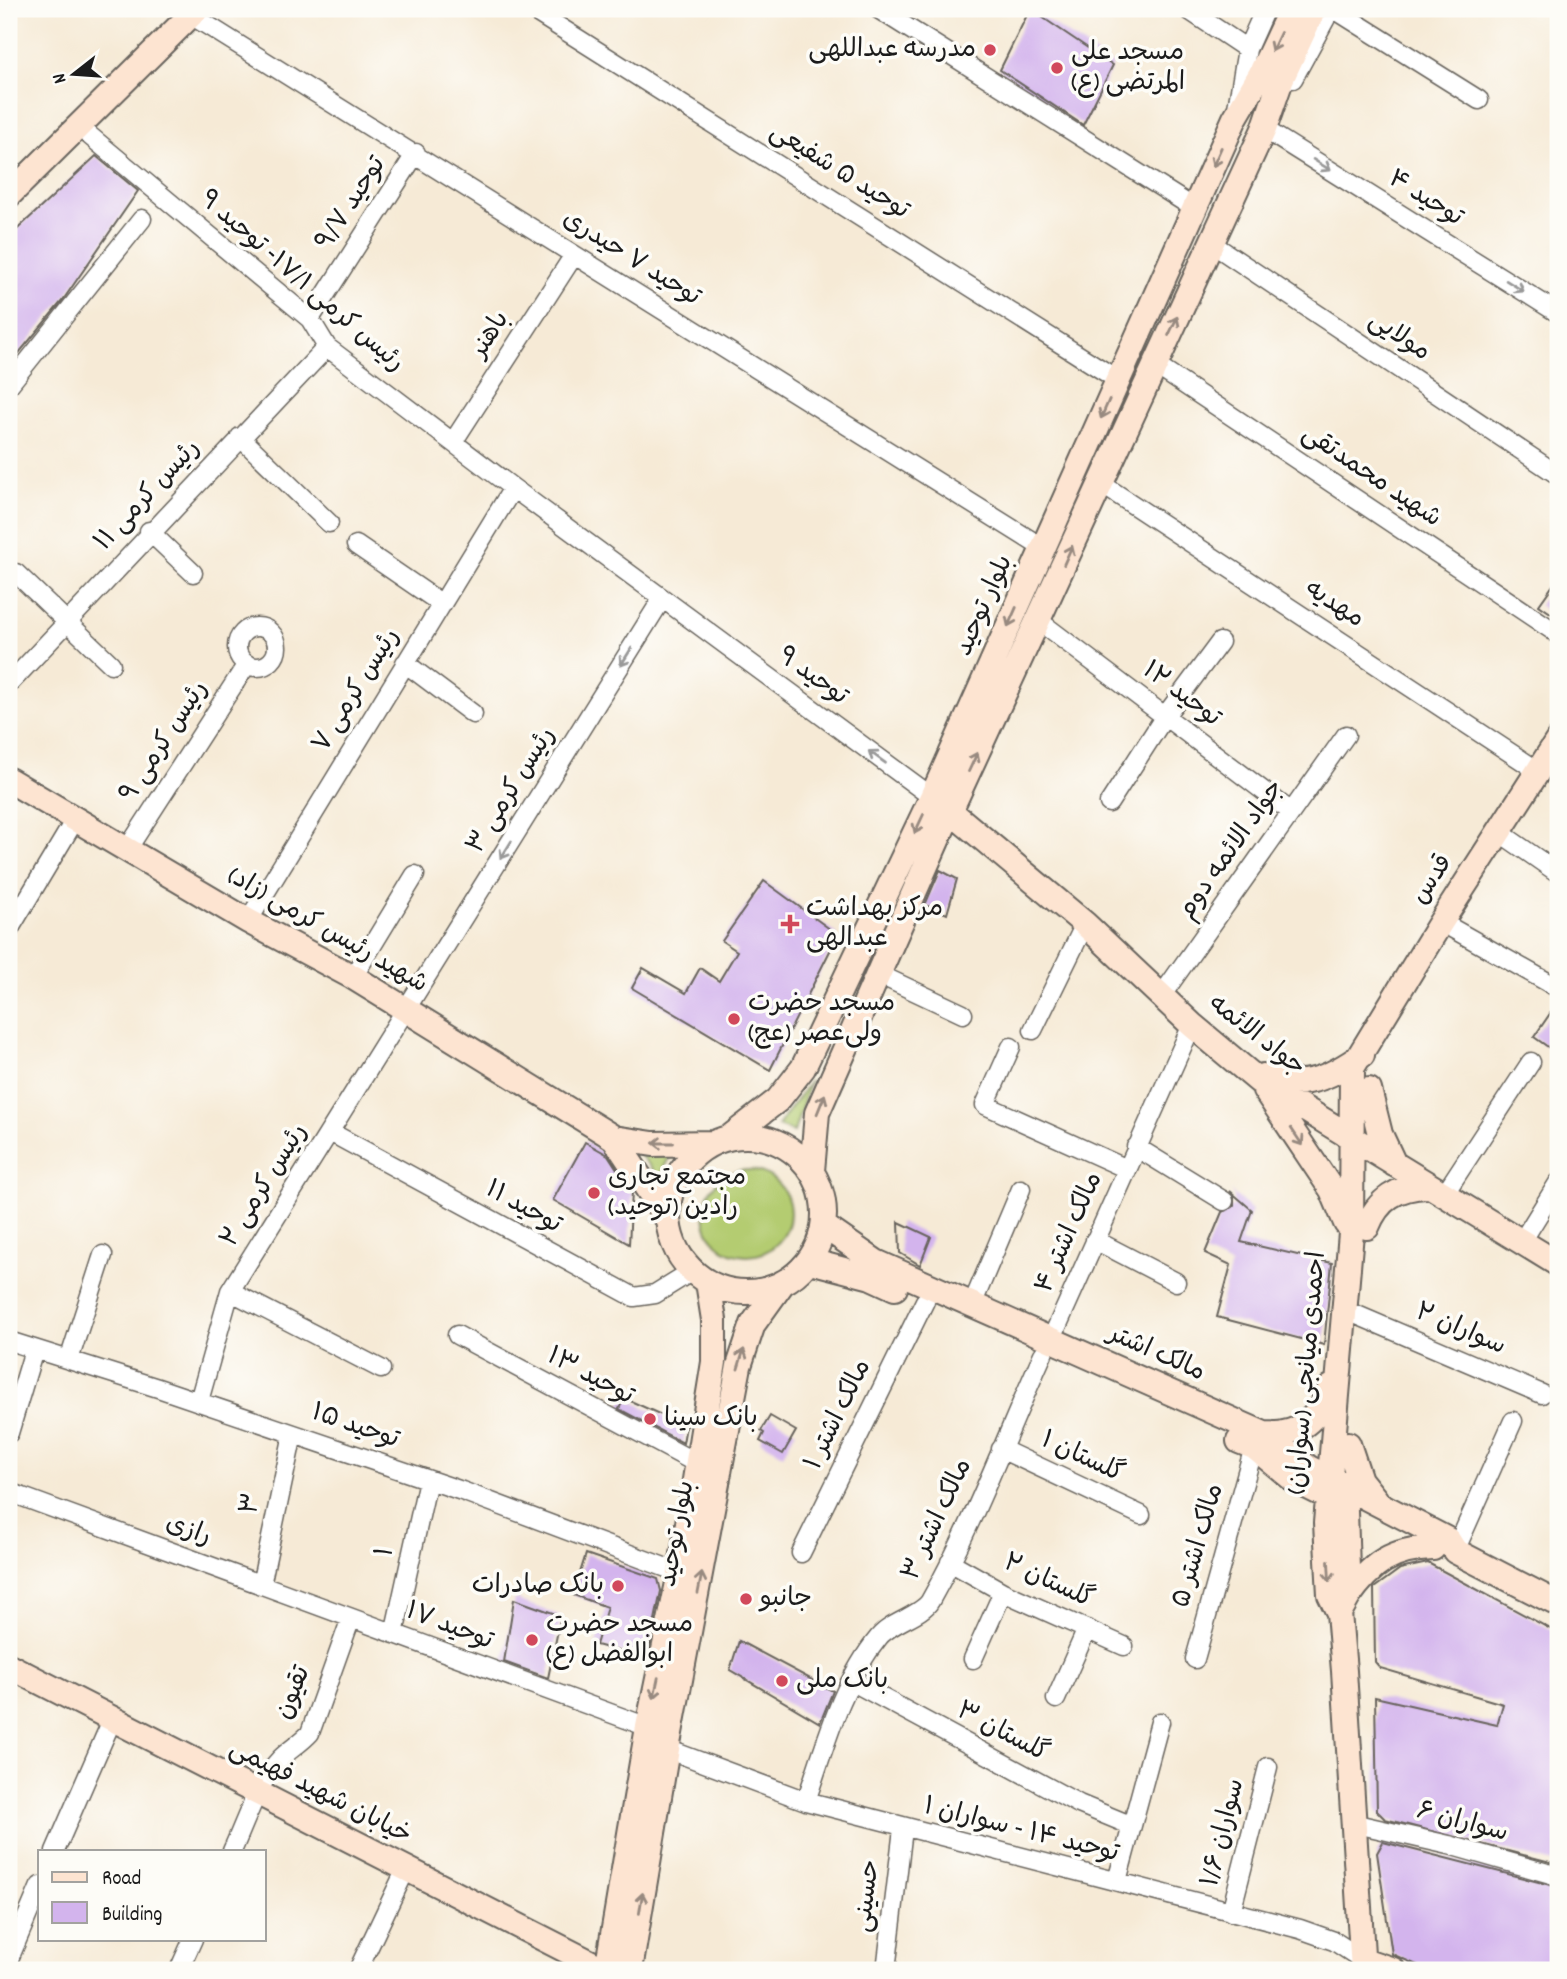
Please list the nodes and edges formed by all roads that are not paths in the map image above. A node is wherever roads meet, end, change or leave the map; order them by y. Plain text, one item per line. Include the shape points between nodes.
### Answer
1 (531, 9) edge
2 (878, 9) edge
3 (1186, 9) edge
4 (1265, 9) edge
5 (1291, 9) edge
6 (1314, 9) edge
7 (1333, 9) edge
8 (194, 12) edge
9 (1247, 49) junction
10 (1270, 77) junction
11 (1479, 100) dead end
12 (1235, 118) junction
13 (78, 126) junction
14 (1264, 129) junction
15 (416, 153) junction
16 (9, 194) edge
17 (1194, 208) junction
18 (142, 219) dead end
19 (1211, 243) junction
20 (574, 255) junction
21 (1558, 313) edge
22 (310, 319) junction
23 (327, 347) junction
24 (1155, 365) junction
25 (1118, 380) junction
26 (9, 385) edge
27 (240, 437) junction
28 (453, 442) junction
29 (1558, 475) edge
30 (1100, 483) junction
31 (513, 488) junction
32 (329, 523) dead end
33 (149, 531) junction
34 (356, 545) dead end
35 (1043, 548) junction
36 (16, 573) dead end
37 (193, 573) dead end
38 (662, 599) junction
39 (442, 604) junction
40 (1039, 621) junction
41 (65, 623) junction
42 (1558, 634) edge
43 (1220, 642) dead end
44 (405, 663) junction
45 (111, 664) dead end
46 (247, 664) dead end
47 (9, 684) edge
48 (472, 715) dead end
49 (1164, 716) junction
50 (1346, 735) dead end
51 (1551, 754) edge
52 (9, 780) edge
53 (1109, 803) dead end
54 (941, 804) junction
55 (1290, 811) junction
56 (76, 818) junction
57 (1499, 832) junction
58 (128, 848) junction
59 (1558, 873) edge
60 (415, 875) dead end
61 (248, 921) junction
62 (1441, 922) junction
63 (1085, 924) junction
64 (9, 930) edge
65 (878, 974) junction
66 (353, 977) junction
67 (1558, 988) edge
68 (1162, 995) junction
69 (407, 1011) junction
70 (963, 1014) dead end
71 (1192, 1025) junction
72 (1033, 1030) dead end
73 (1011, 1047) dead end
74 (1363, 1055) junction
75 (1531, 1062) dead end
76 (1251, 1074) junction
77 (1369, 1090) junction
78 (330, 1132) junction
79 (614, 1138) junction
80 (721, 1140) junction
81 (1359, 1142) junction
82 (1136, 1147) junction
83 (1395, 1164) junction
84 (1127, 1169) junction
85 (812, 1171) junction
86 (1558, 1183) edge
87 (1021, 1189) dead end
88 (1435, 1191) junction
89 (1224, 1201) dead end
90 (668, 1220) junction
91 (824, 1226) junction
92 (1359, 1230) junction
93 (1095, 1240) junction
94 (1521, 1242) junction
95 (103, 1255) dead end
96 (810, 1261) junction
97 (1558, 1264) edge
98 (700, 1276) junction
99 (1176, 1282) dead end
100 (781, 1284) junction
101 (230, 1291) junction
102 (925, 1301) junction
103 (972, 1305) junction
104 (1357, 1315) junction
105 (457, 1335) dead end
106 (9, 1341) edge
107 (1047, 1347) junction
108 (34, 1350) junction
109 (69, 1360) junction
110 (382, 1369) dead end
111 (1337, 1374) junction
112 (1542, 1394) dead end
113 (199, 1401) junction
114 (1513, 1422) dead end
115 (9, 1433) edge
116 (293, 1434) junction
117 (1259, 1441) junction
118 (1348, 1444) junction
119 (1001, 1449) junction
120 (698, 1464) junction
121 (428, 1480) junction
122 (1294, 1480) junction
123 (1335, 1491) junction
124 (9, 1492) edge
125 (1381, 1506) junction
126 (1141, 1515) dead end
127 (1327, 1538) junction
128 (1444, 1549) junction
129 (801, 1553) dead end
130 (950, 1562) junction
131 (680, 1573) junction
132 (261, 1585) junction
133 (1003, 1592) junction
134 (1557, 1601) edge
135 (1343, 1605) junction
136 (351, 1618) junction
137 (1087, 1629) junction
138 (394, 1634) junction
139 (1124, 1646) dead end
140 (974, 1659) dead end
141 (1195, 1659) dead end
142 (9, 1666) edge
143 (853, 1682) junction
144 (1056, 1699) dead end
145 (113, 1720) junction
146 (1160, 1722) dead end
147 (648, 1727) junction
148 (667, 1749) junction
149 (1268, 1767) dead end
150 (258, 1794) junction
151 (807, 1801) junction
152 (1352, 1823) junction
153 (1130, 1825) junction
154 (903, 1829) junction
155 (55, 1850) edge
156 (232, 1850) edge
157 (405, 1871) junction
158 (1558, 1876) edge
159 (1117, 1881) junction
160 (38, 1891) edge
161 (1231, 1912) junction
162 (193, 1940) edge
163 (9, 1959) edge
164 (1363, 1965) edge
165 (179, 1970) edge
166 (358, 1970) edge
167 (606, 1970) edge
168 (630, 1970) edge
169 (886, 1970) edge
170 (1393, 1970) edge

1 - 25 street, توحید ۵ شفیعی
2 - 17 street
3 - 9 street
4 - 9 street
5 -> 10 main road
6 - 10 main road
7 - 11 street
7 - 14 street
8 - 13 main road
8 - 15 street, توحید ۷ حیدری
9 - 12 street
10 - 12 main road, بلوار توحید
10 - 14 main road, بلوار توحید
12 -> 17 main road, بلوار توحید
13 - 16 main road
13 - 22 street, رئیس کرمی ۱۷/۱- توحید ۹
14 - 19 main road, بلوار توحید
14 -> 21 street, توحید ۴
15 - 20 street, توحید ۷ حیدری
15 - 22 street, توحید ۹/۷
17 - 25 main road, بلوار توحید
18 - 26 street
24 -> 19 main road, بلوار توحید
19 - 29 street, مولایی
20 - 28 street, باهنر
20 - 35 street, توحید ۷ حیدری
22 - 23 street, رئیس کرمی ۱۷/۱- توحید ۹
23 - 27 street, رئیس کرمی ۱۱
23 - 28 street, رئیس کرمی ۱۷/۱- توحید ۹
24 - 30 main road, بلوار توحید
24 - 42 street, شهید محمدتقی
25 -> 35 main road, بلوار توحید
27 - 32 street
27 - 33 street, رئیس کرمی ۱۱
28 - 31 street, رئیس کرمی ۱۷/۱- توحید ۹
40 -> 30 main road, بلوار توحید
30 - 51 street, مهدیه
31 - 38 street, رئیس کرمی ۱۷/۱- توحید ۹
31 - 39 street, رئیس کرمی ۷
33 - 37 street
33 - 41 street, رئیس کرمی ۱۱
34 - 39 street
35 -> 54 main road, بلوار توحید
36 - 41 street
54 -> 38 street, توحید ۹
38 -> 69 street, رئیس کرمی ۳
39 - 44 street, رئیس کرمی ۷
40 - 49 street, توحید ۱۲
54 -> 40 main road, بلوار توحید
41 - 45 street
41 - 47 street, رئیس کرمی ۱۱
43 - 49 street
44 - 48 street
44 - 61 street, رئیس کرمی ۷
46 - 58 street, رئیس کرمی ۹
49 - 53 street
49 - 55 street, توحید ۱۲
50 - 55 street, جواد الائمه دوم
51 - 57 main road, قدس
52 - 56 main road, شهید رئیس کرمی (زاد)
54 - 63 main road, جواد الائمه
54 - 65 main road, بلوار توحید
54 -> 80 main road, بلوار توحید via 803,1068 779,1100
55 - 68 street, جواد الائمه دوم
56 - 58 main road, شهید رئیس کرمی (زاد)
56 - 64 street
57 - 59 street
57 - 62 main road, قدس
58 - 61 main road, شهید رئیس کرمی (زاد)
60 - 66 street
61 - 66 main road, شهید رئیس کرمی (زاد)
62 - 67 street
62 - 74 main road, قدس
63 - 68 main road, جواد الائمه
63 - 72 street
65 - 70 street
85 -> 65 main road, بلوار توحید via 817,1113
66 - 69 main road, شهید رئیس کرمی (زاد)
68 - 71 main road, جواد الائمه
69 - 78 street, رئیس کرمی ۲
69 - 79 main road, شهید رئیس کرمی (زاد)
71 - 76 main road, جواد الائمه
71 - 82 street, مالک اشتر ۴
73 - 84 street via 985,1105
74 - 76 main road via 1340,1071 1302,1084
74 - 77 main road via 1369,1069
74 - 81 main road, قدس via 1352,1068
75 - 88 street
76 - 81 main road, جواد الائمه
76 -> 92 main road
77 - 81 main road
77 - 83 main road via 1380,1134
78 - 98 street, توحید ۱۱ via 634,1297 655,1294
78 - 101 street, رئیس کرمی ۲
80 -> 79 main road via 653,1143
79 - 90 main road
80 - 85 main road via 768,1138 785,1145
80 - 90 main road via 696,1153 679,1175 669,1201
81 - 83 main road, جواد الائمه
81 - 92 main road, احمدی میانجی (سواران)
82 - 84 street, مالک اشتر ۴
82 - 89 street
83 - 88 main road, جواد الائمه
84 - 93 street, مالک اشتر ۴
85 - 91 main road via 821,1188
86 - 94 street
87 - 103 street
88 - 92 main road via 1410,1187 1381,1201
88 - 94 main road, جواد الائمه
90 - 98 main road via 680,1256
91 - 96 main road
91 - 103 main road, مالک اشتر via 876,1262
92 - 104 main road, احمدی میانجی (سواران)
92 - 111 main road, احمدی میانجی (سواران)
93 - 99 street
93 - 107 street, مالک اشتر ۴
94 - 97 main road, جواد الائمه
95 - 109 street
96 - 100 main road
96 - 102 main road, مالک اشتر via 871,1277
98 - 100 main road via 744,1292
98 - 120 main road, بلوار توحید via 715,1320 714,1362
148 -> 100 main road, بلوار توحید via 739,1366 752,1324
101 - 110 street
101 - 113 street, رئیس کرمی ۲
102 - 107 main road, مالک اشتر
102 - 129 street, مالک اشتر ۱
103 - 107 main road, مالک اشتر
104 - 112 street, سواران ۲
104 - 118 main road, احمدی میانجی (سواران)
105 - 120 street, توحید ۱۳
106 - 108 street, توحید ۱۵
107 - 117 main road, مالک اشتر
107 - 119 street, مالک اشتر ۳
108 - 109 street, توحید ۱۵
108 - 115 street
109 - 113 street, توحید ۱۵
111 - 117 main road via 1325,1404 1311,1421
111 - 123 main road, احمدی میانجی (سواران)
113 - 116 street, توحید ۱۵
114 - 128 street
116 - 121 street, توحید ۱۵
116 - 132 street, ۳
117 - 122 main road, مالک اشتر
117 - 123 main road, مالک اشتر
117 - 141 street, مالک اشتر ۵
118 - 123 main road, احمدی میانجی (سواران)
118 - 125 main road via 1360,1480
119 - 126 street, گلستان ۱
119 - 130 street, مالک اشتر ۳
120 - 131 main road, بلوار توحید
121 - 131 street, توحید ۱۵
121 - 138 street, ۱
122 - 123 main road, مالک اشتر
122 - 127 main road via 1313,1501
123 - 125 main road, مالک اشتر
123 - 127 main road, احمدی میانجی (سواران)
123 - 128 main road, مالک اشتر
123 - 135 main road, احمدی میانجی (سواران)
124 - 132 street, رازی
125 - 128 main road, مالک اشتر via 1448,1540
127 -> 135 main road, احمدی میانجی (سواران) via 1330,1595
128 - 134 main road, مالک اشتر
128 - 135 main road via 1386,1556 1373,1565
130 - 133 street, گلستان ۲
130 - 143 street, مالک اشتر ۳ via 928,1605 881,1634 860,1663
131 -> 147 main road, بلوار توحید
132 - 136 street, رازی
133 - 137 street, گلستان ۲
133 - 140 street
135 - 152 main road, احمدی میانجی (سواران)
136 - 138 street, توحید ۱۷
136 - 150 street, تقیون via 310,1733 282,1756
137 - 139 street, گلستان ۲
137 - 144 street
138 - 147 street, توحید ۱۷
142 - 145 main road, خیابان شهید فهیمی
143 - 151 street, مالک اشتر ۳ via 827,1736
143 - 153 street, گلستان ۳ via 1079,1804
145 - 150 main road, خیابان شهید فهیمی
145 - 155 street
146 - 153 street
147 - 167 main road, بلوار توحید
148 - 151 street, توحید ۱۴ - سواران ۱
168 -> 148 main road, بلوار توحید
149 - 161 street, سواران ۱/۶
150 - 156 street, تقیون
150 - 157 main road, خیابان شهید فهیمی
151 - 154 street, توحید ۱۴ - سواران ۱
152 - 158 street, سواران ۶ via 1449,1844
152 - 164 main road, احمدی میانجی (سواران)
153 - 159 street
154 - 159 street, توحید ۱۴ - سواران ۱
154 - 169 street, حسینی
157 - 166 street
157 - 167 main road, خیابان شهید فهیمی
159 - 161 street, توحید ۱۴ - سواران ۱
160 - 163 street
161 - 164 street, توحید ۱۴ - سواران ۱ via 1334,1941
162 - 165 street
164 - 170 main road

